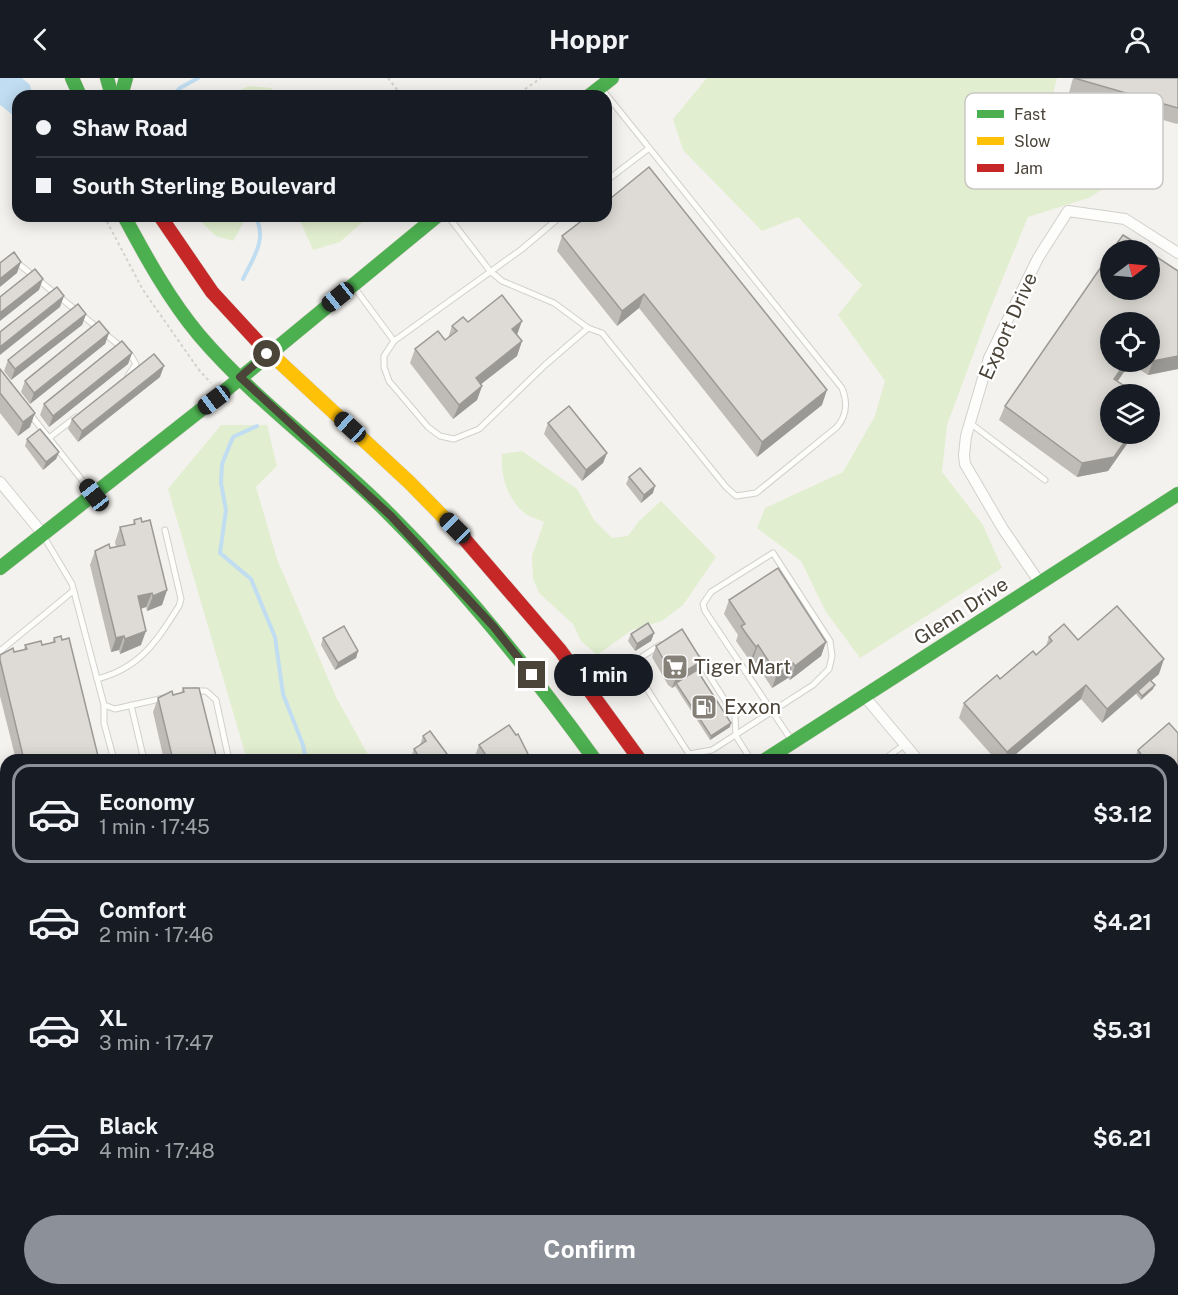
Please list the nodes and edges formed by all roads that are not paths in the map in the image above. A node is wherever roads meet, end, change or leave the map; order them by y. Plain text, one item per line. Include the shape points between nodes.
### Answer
1 (612, 78) edge
2 (597, 90) edge
3 (612, 110) edge
4 (648, 148) junction
5 (612, 176) edge
6 (128, 222) edge
7 (164, 222) edge
8 (430, 222) edge
9 (453, 222) edge
10 (553, 222) edge
11 (1178, 253) edge
12 (9, 256) edge
13 (490, 271) junction
14 (353, 285) junction
15 (588, 328) junction
16 (394, 342) junction
17 (267, 354) junction
18 (240, 377) junction
19 (125, 378) edge
20 (28, 412) edge
21 (83, 412) edge
22 (970, 423) junction
23 (49, 438) junction
24 (1046, 480) dead end
25 (0, 482) edge
26 (1178, 494) edge
27 (94, 495) junction
28 (165, 530) dead end
29 (42, 534) junction
30 (0, 568) edge
31 (1040, 583) junction
32 (74, 591) junction
33 (664, 642) edge
34 (0, 651) edge
35 (697, 656) edge
36 (97, 679) junction
37 (187, 692) edge
38 (176, 695) edge
39 (865, 697) junction
40 (104, 705) junction
41 (131, 705) junction
42 (773, 713) junction
43 (736, 736) junction
44 (793, 743) junction
45 (904, 745) junction
46 (112, 754) edge
47 (143, 754) edge
48 (229, 754) edge
49 (591, 754) edge
50 (636, 754) edge
51 (747, 754) edge
52 (775, 754) edge
53 (891, 754) edge
54 (912, 754) edge

1 - 2 main road
3 - 4 lane
4 - 5 lane
4 - 15 lane via 842,388 845,413 837,427 756,493 736,496 602,333
6 - 18 main road via 184,316
7 - 17 main road via 198,276
8 - 14 main road
9 - 13 lane
10 - 13 lane
11 - 22 street, Export Drive via 1125,219 1068,211 1038,258 989,358
12 - 19 lane via 130,354 136,364
13 - 15 lane via 502,281 554,303
13 - 16 lane
14 - 16 lane
14 - 17 main road
15 - 16 lane via 479,429 464,437 448,439 428,427 389,381 384,356
17 - 18 main road
17 - 50 main road via 393,466 455,528 572,663
18 - 27 main road
18 - 49 main road via 358,483 457,585
20 - 23 lane
21 - 23 lane
22 - 24 lane
22 - 31 street, Export Drive via 965,464
23 - 27 lane
25 - 29 street
26 - 31 main road, Glenn Drive
27 - 29 main road
28 - 36 lane via 180,606 154,644 137,660 124,671
29 - 30 main road
29 - 32 lane
31 - 39 main road, Glenn Drive
32 - 34 lane
32 - 36 lane
33 - 43 lane via 631,664 689,754 712,750
35 - 43 lane via 735,716
36 - 40 lane
37 - 48 lane via 206,691 216,700
38 - 41 lane
39 - 44 main road, Glenn Drive
39 - 45 street
40 - 41 lane via 115,709
40 - 46 lane via 104,723
41 - 47 lane
42 - 42 lane via 703,604 711,592 773,553 830,641 832,656 829,669 813,685
42 - 43 lane
42 - 44 lane
43 - 51 lane
44 - 52 main road, Glenn Drive
45 - 53 lane
45 - 54 street

